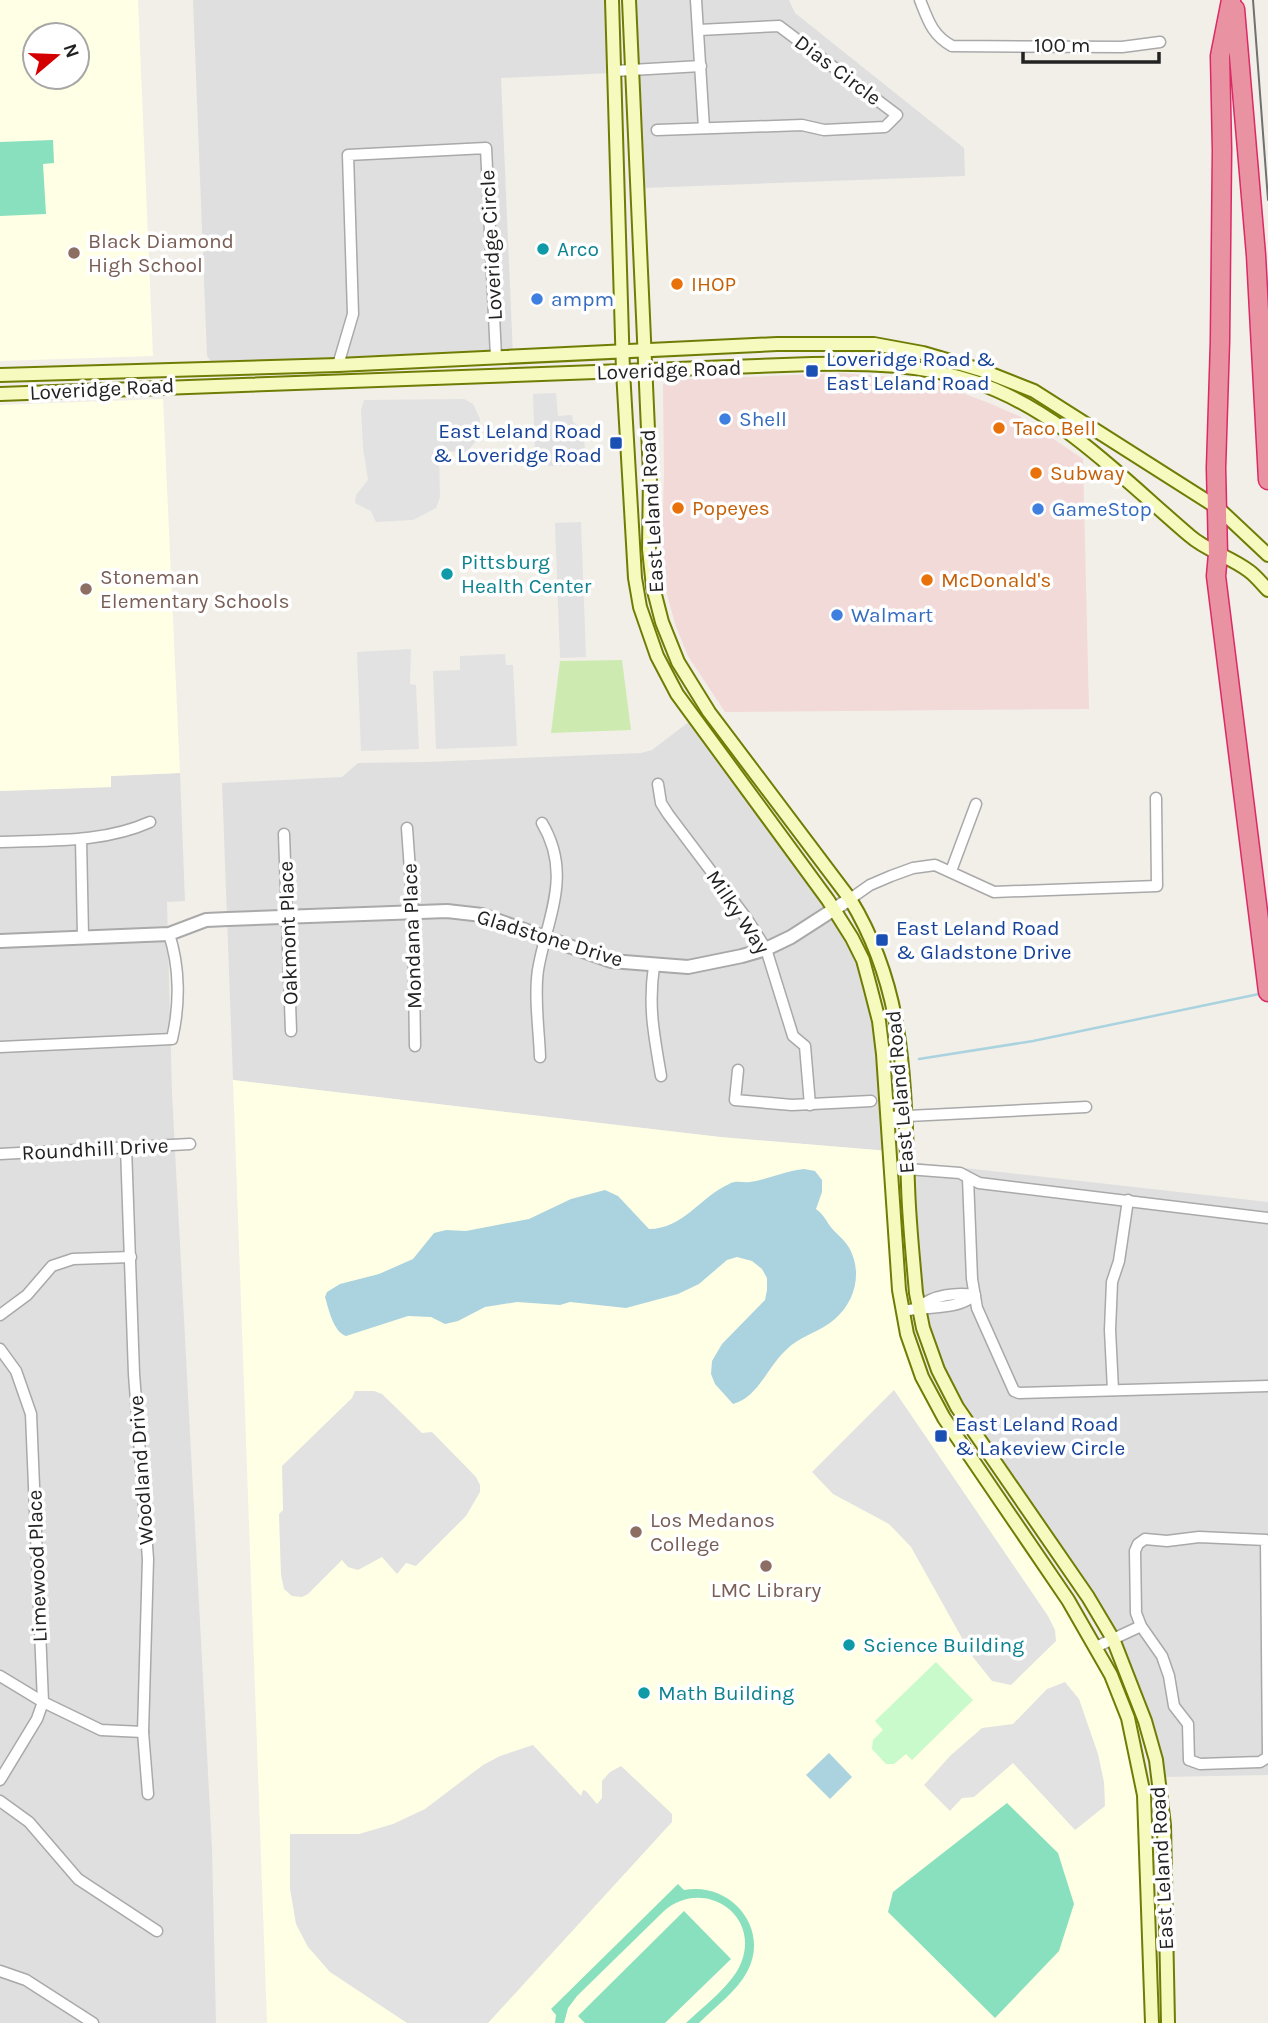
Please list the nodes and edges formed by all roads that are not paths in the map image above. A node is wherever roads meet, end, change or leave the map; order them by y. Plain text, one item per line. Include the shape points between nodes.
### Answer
1 (612, 0) edge
2 (629, 0) edge
3 (696, 0) edge
4 (920, 0) edge
5 (1233, 0) edge
6 (699, 30) junction
7 (1160, 42) dead end
8 (701, 66) junction
9 (614, 71) junction
10 (631, 71) junction
11 (705, 128) junction
12 (657, 130) dead end
13 (644, 350) junction
14 (622, 351) junction
15 (496, 357) junction
16 (338, 365) junction
17 (215, 367) junction
18 (645, 369) junction
19 (623, 370) junction
20 (0, 375) edge
21 (209, 385) junction
22 (0, 394) edge
23 (1268, 480) edge
24 (1218, 508) junction
25 (1218, 554) junction
26 (1268, 555) edge
27 (1268, 590) edge
28 (658, 784) dead end
29 (1156, 798) dead end
30 (976, 804) dead end
31 (150, 822) dead end
32 (542, 823) dead end
33 (407, 828) dead end
34 (284, 834) dead end
35 (81, 839) junction
36 (0, 842) edge
37 (951, 871) junction
38 (850, 899) junction
39 (834, 909) junction
40 (413, 913) junction
41 (287, 916) junction
42 (169, 934) junction
43 (83, 936) junction
44 (547, 938) junction
45 (0, 941) edge
46 (766, 949) junction
47 (654, 966) junction
48 (1268, 992) edge
49 (291, 1031) dead end
50 (415, 1045) dead end
51 (0, 1047) edge
52 (540, 1057) dead end
53 (738, 1070) dead end
54 (661, 1076) dead end
55 (871, 1101) dead end
56 (810, 1105) junction
57 (1086, 1107) dead end
58 (906, 1116) junction
59 (888, 1117) junction
60 (190, 1144) dead end
61 (126, 1147) junction
62 (0, 1154) edge
63 (908, 1169) junction
64 (968, 1178) junction
65 (1128, 1200) junction
66 (1268, 1218) edge
67 (131, 1256) junction
68 (975, 1295) junction
69 (919, 1307) junction
70 (903, 1311) junction
71 (0, 1315) edge
72 (0, 1349) edge
73 (1268, 1386) edge
74 (1113, 1391) junction
75 (1141, 1626) junction
76 (1113, 1639) junction
77 (1096, 1647) junction
78 (0, 1676) edge
79 (43, 1702) junction
80 (143, 1732) junction
81 (0, 1780) edge
82 (148, 1794) dead end
83 (0, 1801) edge
84 (157, 1931) dead end
85 (0, 1971) edge
86 (1151, 1985) junction
87 (1167, 1985) junction
88 (93, 2023) edge
89 (1152, 2023) edge
90 (1168, 2023) edge

1 - 9 main road, East Leland Road
2 - 10 main road, East Leland Road
3 - 6 street
4 - 7 street via 930,27 952,46 1122,47
5 - 23 highway via 1256,255
5 - 24 highway via 1220,56
6 - 8 street
6 - 11 street, Dias Circle via 779,26 897,115 885,127
8 - 10 street
8 - 11 street
9 - 10 street
9 - 14 main road, East Leland Road
10 - 13 main road, East Leland Road
11 - 12 street, Dias Circle
13 - 14 main road, Loveridge Road
13 - 18 main road, East Leland Road
13 - 24 main road, Loveridge Road via 843,343 923,353 1034,391
14 - 15 main road, Loveridge Road
14 - 19 main road, East Leland Road
15 - 16 main road, Loveridge Road
15 - 16 street, Loveridge Circle via 486,148 348,155 353,314
16 - 17 main road, Loveridge Road
17 - 20 main road, Loveridge Road
17 - 21 main road
18 - 19 main road, Loveridge Road
18 - 25 main road, Loveridge Road via 875,363 976,382 1032,408 1076,439 1196,542
18 - 38 main road, East Leland Road via 650,564 666,635 709,712
19 - 21 main road, Loveridge Road
19 - 39 main road, East Leland Road via 635,578 649,638 684,705
21 - 22 main road, Loveridge Road
24 - 25 highway
24 - 26 main road, Loveridge Road
25 - 27 main road, Loveridge Road via 1248,570
25 - 48 highway via 1216,576
28 - 46 street, Milky Way via 668,814
29 - 37 street, Gladstone Drive via 1157,886 994,892
30 - 37 street
31 - 35 street via 127,832
32 - 44 street via 550,836 557,872
33 - 40 street, Mondana Place
34 - 41 street, Oakmont Place
35 - 36 street
35 - 43 street
37 - 38 street, Gladstone Drive via 935,865 913,868 870,885
38 - 39 street, Gladstone Drive
38 - 58 main road, East Leland Road via 866,925 887,981 899,1035
39 - 46 street, Gladstone Drive
39 - 59 main road, East Leland Road via 863,960 870,986 879,1021
40 - 41 street, Gladstone Drive
40 - 44 street, Gladstone Drive via 482,915
40 - 50 street, Mondana Place
41 - 42 street, Gladstone Drive via 206,920
41 - 49 street, Oakmont Place
42 - 43 street, Gladstone Drive
42 - 51 street via 175,952 178,1005 172,1039
43 - 45 street, Gladstone Drive
44 - 47 street, Gladstone Drive via 611,961
44 - 52 street via 538,971
46 - 47 street, Gladstone Drive via 688,967
46 - 56 street, Milky Way via 793,1037 805,1046
47 - 54 street via 650,994
53 - 56 street via 734,1100
55 - 56 street
57 - 58 street
58 - 59 street
58 - 63 main road, East Leland Road
59 - 70 main road, East Leland Road
60 - 61 street, Roundhill Drive
61 - 62 street, Roundhill Drive
61 - 67 street, Woodland Drive
63 - 64 street via 960,1173
63 - 69 main road, East Leland Road
64 - 65 street
64 - 68 street
65 - 66 street
65 - 74 street via 1112,1282
67 - 71 street via 73,1259 52,1266 27,1295
67 - 80 street, Woodland Drive via 134,1374 148,1559
68 - 69 street via 964,1303 930,1310
68 - 74 street via 1014,1391
69 - 70 street
69 - 76 main road, East Leland Road via 938,1370 957,1407
70 - 77 main road, East Leland Road via 922,1377 944,1418
72 - 79 street, Limewood Place via 16,1371 31,1413
73 - 74 street
75 - 75 street via 1136,1613 1135,1550 1145,1539 1266,1540 1268,1757 1246,1763 1189,1760 1188,1724 1174,1706 1162,1656
75 - 76 street
76 - 77 street
76 - 87 main road, East Leland Road via 1145,1721 1159,1780
77 - 86 main road, East Leland Road via 1128,1717 1143,1795
78 - 79 street
79 - 80 street via 101,1730
79 - 81 street, Limewood Place
80 - 82 street, Woodland Drive
83 - 84 street via 29,1822 78,1879
85 - 88 street via 26,1980
86 - 87 main road
86 - 89 main road, East Leland Road
87 - 90 main road, East Leland Road

